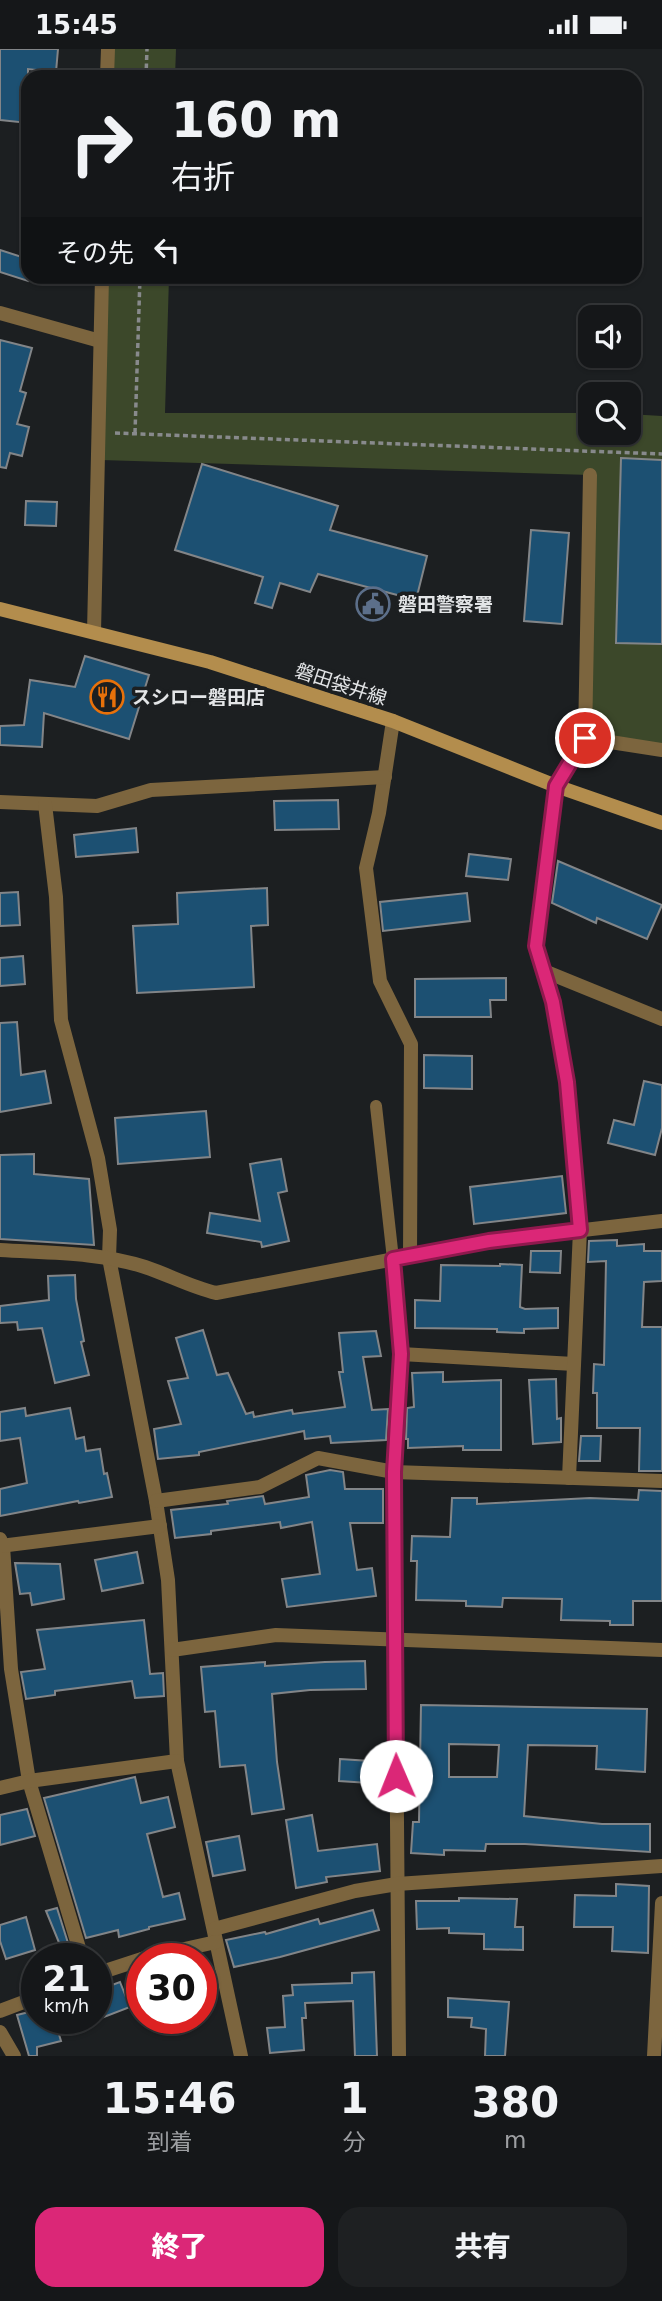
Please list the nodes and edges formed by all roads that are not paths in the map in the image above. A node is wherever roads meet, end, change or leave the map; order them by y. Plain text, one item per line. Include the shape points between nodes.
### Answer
1 (108, 49) edge
2 (107, 70) edge
3 (102, 284) edge
4 (0, 313) edge
5 (100, 341) junction
6 (590, 475) dead end
7 (0, 609) edge
8 (94, 632) junction
9 (393, 721) junction
10 (585, 738) junction
11 (662, 750) edge
12 (385, 777) junction
13 (556, 786) junction
14 (0, 802) edge
15 (45, 804) junction
16 (662, 823) edge
17 (544, 971) junction
18 (662, 1019) edge
19 (376, 1106) dead end
20 (662, 1221) edge
21 (580, 1230) junction
22 (0, 1250) edge
23 (410, 1256) junction
24 (109, 1258) junction
25 (393, 1259) junction
26 (401, 1354) junction
27 (574, 1364) junction
28 (394, 1472) junction
29 (569, 1478) junction
30 (662, 1481) edge
31 (156, 1501) junction
32 (160, 1525) junction
33 (1, 1544) edge
34 (394, 1641) junction
35 (172, 1650) junction
36 (662, 1650) edge
37 (177, 1761) junction
38 (29, 1781) junction
39 (0, 1788) edge
40 (662, 1866) edge
41 (397, 1884) junction
42 (662, 1903) edge
43 (215, 1936) junction
44 (78, 1943) edge
45 (193, 1943) edge
46 (21, 2003) edge
47 (0, 2011) edge
48 (0, 2032) edge
49 (14, 2056) edge
50 (241, 2056) edge
51 (399, 2056) edge
52 (654, 2056) edge

1 - 2 street
3 - 5 street
4 - 5 street
5 - 8 street
6 - 10 street
7 - 8 main road, 磐田袋井線
8 - 9 main road, 磐田袋井線 via 210,662
9 - 12 street
9 - 13 main road, 磐田袋井線
10 - 11 street
10 - 13 street
12 - 15 street via 151,790 97,806
12 - 23 street via 366,868 380,981 411,1044
13 - 16 main road, 磐田袋井線
13 - 17 street via 536,946
14 - 15 street
15 - 24 street via 56,897 61,1020 98,1158 110,1230
17 - 18 street
17 - 21 street via 567,1082
19 - 25 lane
20 - 21 street
21 - 23 street
21 - 27 street
22 - 24 street
23 - 25 street
24 - 25 street via 216,1293
24 - 31 street
25 - 26 street
26 - 27 street
26 - 28 street
27 - 29 street
28 - 29 street
28 - 31 street via 318,1458 260,1487
28 - 34 street
29 - 30 street
31 - 32 street
32 - 33 street
32 - 35 street via 169,1580
33 - 38 street via 11,1669
34 - 35 street via 276,1635
34 - 36 street
34 - 41 street
35 - 37 street
37 - 38 street
37 - 43 street
38 - 39 street
38 - 44 street
40 - 41 street
41 - 43 street via 355,1891
41 - 51 street
42 - 52 street
43 - 45 street
43 - 50 street
46 - 47 street
48 - 49 street

